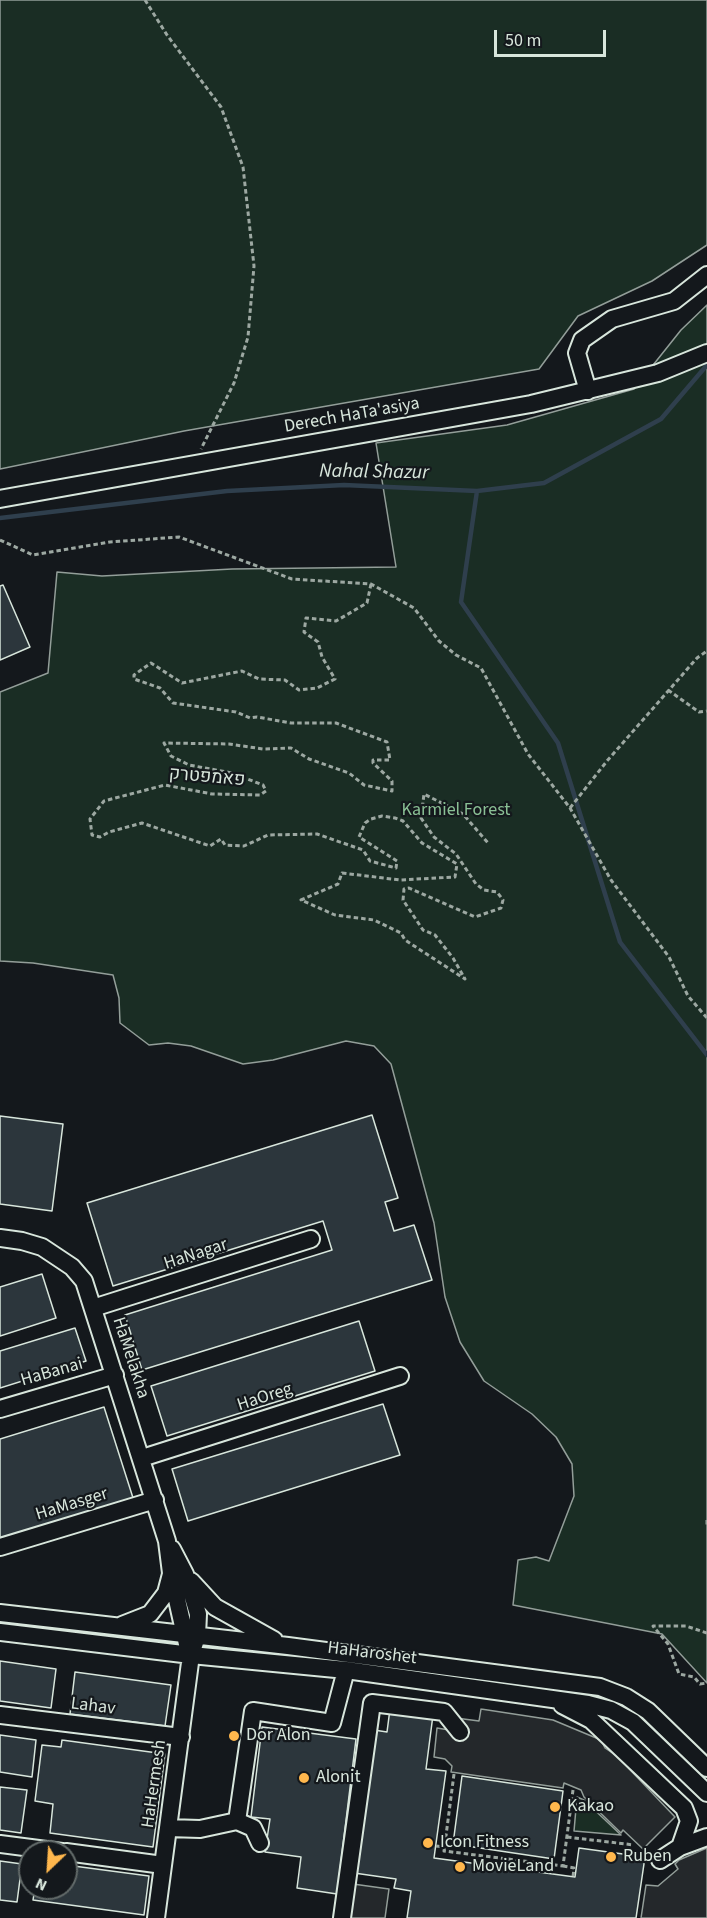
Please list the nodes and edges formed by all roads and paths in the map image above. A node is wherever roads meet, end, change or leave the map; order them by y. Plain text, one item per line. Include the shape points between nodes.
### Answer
1 (145, 0) edge
2 (707, 275) edge
3 (707, 353) edge
4 (588, 391) junction
5 (193, 464) junction
6 (0, 499) edge
7 (0, 540) edge
8 (371, 584) junction
9 (707, 651) edge
10 (668, 690) junction
11 (707, 711) edge
12 (570, 808) junction
13 (488, 843) dead end
14 (707, 1018) edge
15 (0, 1238) edge
16 (311, 1239) dead end
17 (93, 1308) junction
18 (115, 1375) junction
19 (399, 1376) dead end
20 (0, 1409) edge
21 (142, 1458) junction
22 (155, 1500) junction
23 (707, 1520) edge
24 (707, 1527) edge
25 (0, 1547) edge
26 (178, 1573) junction
27 (0, 1613) edge
28 (112, 1626) junction
29 (0, 1632) edge
30 (707, 1633) edge
31 (191, 1635) junction
32 (288, 1646) junction
33 (191, 1655) junction
34 (346, 1670) junction
35 (707, 1683) edge
36 (551, 1699) junction
37 (0, 1715) edge
38 (460, 1732) dead end
39 (181, 1737) junction
40 (707, 1768) edge
41 (454, 1774) dead end
42 (573, 1790) dead end
43 (707, 1793) edge
44 (237, 1821) junction
45 (168, 1828) junction
46 (567, 1837) junction
47 (707, 1837) edge
48 (260, 1843) dead end
49 (0, 1844) edge
50 (634, 1845) dead end
51 (18, 1846) edge
52 (436, 1846) dead end
53 (446, 1847) junction
54 (680, 1847) junction
55 (78, 1854) edge
56 (518, 1860) junction
57 (660, 1860) dead end
58 (163, 1865) junction
59 (563, 1866) junction
60 (516, 1869) dead end
61 (573, 1877) dead end
62 (156, 1918) edge
63 (342, 1918) edge

1 - 5 path via 221,107 243,167 254,266 248,337 234,383
2 - 4 street via 674,301 612,319 582,340 577,353
3 - 4 street, Derech HaTa'asiya via 658,373
4 - 5 street, Derech HaTa'asiya
5 - 6 street, Derech HaTa'asiya
7 - 8 path via 33,555 110,542 179,537 292,579
8 - 12 path via 414,608 439,641 481,668 528,754
8 - 13 path, פאמפטרק via 367,603 336,621 306,618 304,632 318,642 335,679 317,688 299,690 285,680 259,679 242,671 182,683 151,663 134,675 134,680 160,688 173,703 236,712 250,718 336,723 387,742 390,760 373,763 392,782 392,791 364,785 349,773 291,748 164,743 171,756 189,765 231,773 263,785 266,791 260,795 212,794 165,785 104,801 90,819 92,835 100,837 142,824 210,846 220,839 225,845 244,846 268,835 317,834 363,850 370,861 396,868 397,861 359,837 371,819 382,816 404,821 431,849 457,864 455,877 400,880 342,873 338,884 301,900 335,915 374,920 401,933 405,940 465,979 435,935 423,930 403,900 404,889 475,917 501,908 503,900 497,892 477,884 456,854 434,837 421,819 424,794 463,814
9 - 10 path
10 - 11 path via 699,712
10 - 12 path
12 - 14 path via 610,880 669,957 688,996
15 - 17 street, HaMelakha via 22,1241 58,1256 84,1281
16 - 17 street, HaNagar
17 - 18 street, HaMelakha
18 - 20 street, HaBanai
18 - 21 street, HaMelakha
19 - 21 street, HaOreg
21 - 22 street, HaMelakha
22 - 25 street, HaMasger
22 - 26 street, HaMelakha
23 - 24 path
26 - 28 street via 150,1614
26 - 31 street, HaMelakha via 198,1614
26 - 32 street via 215,1607 255,1632
27 - 28 street, HaHaroshet
28 - 31 street, HaHaroshet
29 - 33 street, HaHaroshet
30 - 35 path via 686,1626 653,1626 668,1644 680,1674 694,1677 700,1684
31 - 32 street, HaHaroshet
31 - 33 street, HaMelakha
32 - 40 street, HaHaroshet via 600,1687 648,1711
33 - 34 street, HaHaroshet
33 - 39 street, HaHermesh
34 - 36 street, HaHaroshet
34 - 44 street via 332,1723 253,1711
36 - 43 street, HaHaroshet via 588,1704 628,1718
36 - 54 street via 591,1720 684,1808 689,1821
37 - 39 street, Lahav
38 - 63 street via 444,1712 372,1703
39 - 45 street, HaHermesh
41 - 53 path
42 - 46 path
44 - 45 street via 200,1829
44 - 48 street via 253,1828
45 - 58 street, HaHermesh
46 - 50 path
46 - 59 path
47 - 54 street
49 - 51 street
52 - 53 path
53 - 56 path via 444,1851
54 - 57 street
55 - 58 street
56 - 59 path
56 - 60 path
58 - 62 street, HaHermesh
59 - 61 path via 574,1868

